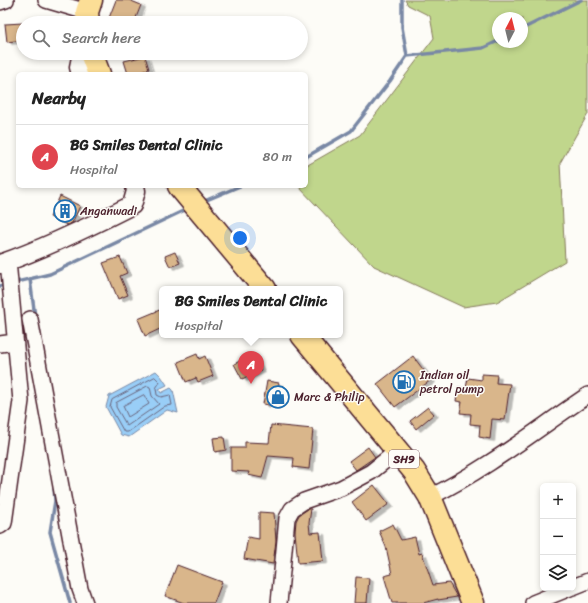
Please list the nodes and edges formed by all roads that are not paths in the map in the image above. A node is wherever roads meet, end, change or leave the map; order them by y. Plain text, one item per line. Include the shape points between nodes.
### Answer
1 (6, 0) edge
2 (46, 0) edge
3 (0, 2) edge
4 (88, 12) edge
5 (80, 60) edge
6 (93, 60) edge
7 (80, 72) edge
8 (97, 72) edge
9 (135, 188) edge
10 (184, 192) edge
11 (4, 262) edge
12 (263, 286) edge
13 (30, 319) dead end
14 (304, 338) edge
15 (15, 342) junction
16 (0, 344) edge
17 (588, 395) edge
18 (397, 451) junction
19 (430, 497) junction
20 (0, 526) edge
21 (588, 580) edge
22 (576, 586) edge
23 (563, 591) edge
24 (85, 603) edge
25 (280, 603) edge
26 (474, 603) edge
27 (533, 603) edge

1 - 3 street
2 - 4 street
5 - 7 street
6 - 8 main road
9 - 11 street via 132,205 58,241
10 - 12 main road
11 - 15 street
13 - 24 street via 80,589
14 - 18 main road, SH9
15 - 16 street
15 - 20 street via 21,402 4,524
17 - 19 street via 488,465
18 - 19 main road, SH9 via 414,471
18 - 25 street via 371,472 341,488 304,501 292,509 285,530
19 - 26 main road, SH9
21 - 22 street
23 - 27 street

